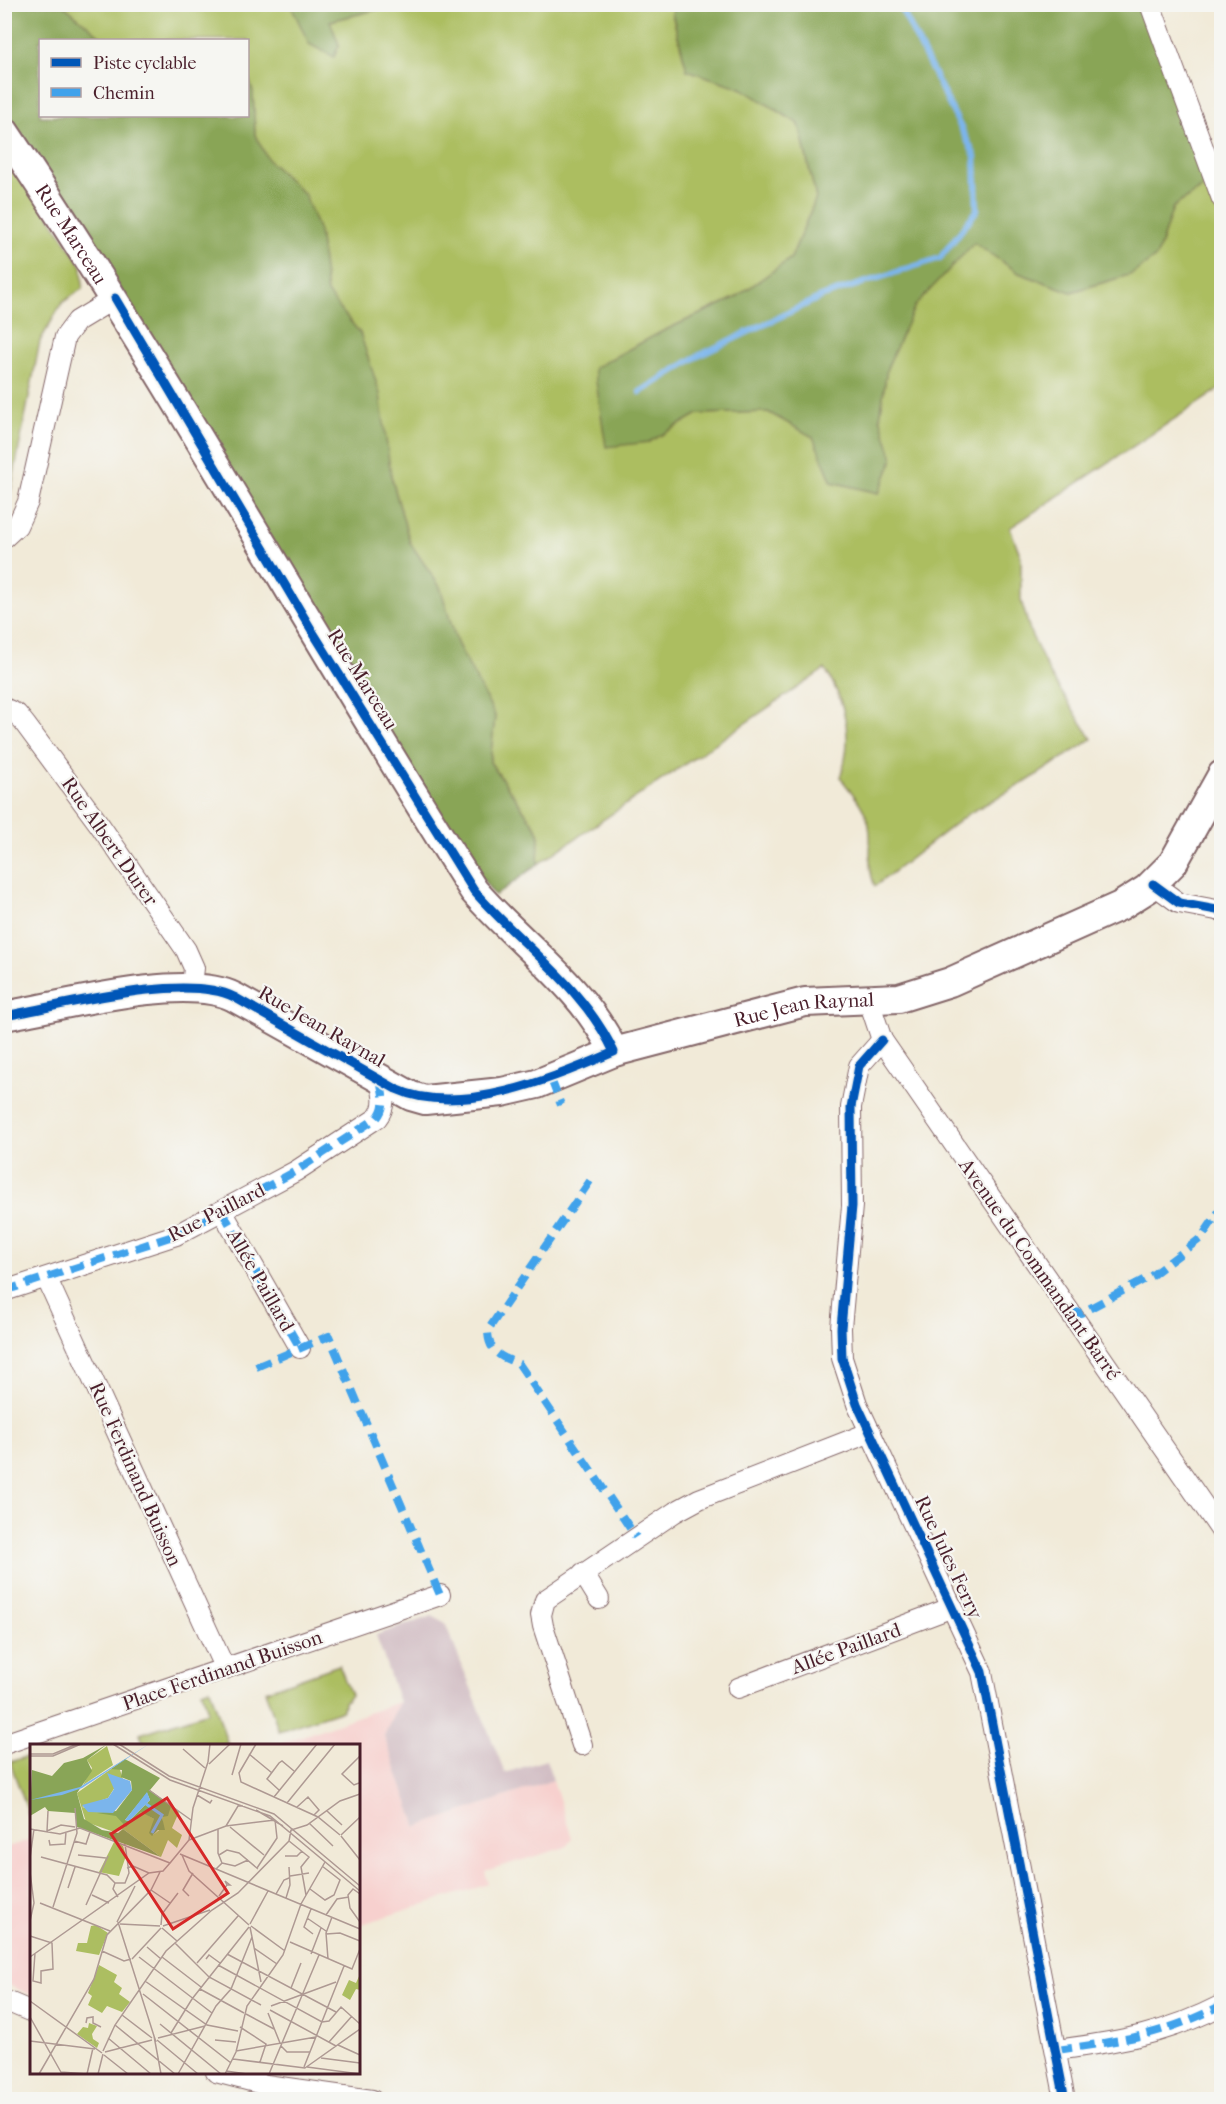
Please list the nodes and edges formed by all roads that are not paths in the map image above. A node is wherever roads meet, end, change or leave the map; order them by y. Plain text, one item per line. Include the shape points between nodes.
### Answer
1 (1150, 4) edge
2 (4, 131) edge
3 (1221, 199) edge
4 (115, 298) junction
5 (4, 538) edge
6 (4, 708) edge
7 (1221, 775) edge
8 (1153, 884) junction
9 (1221, 911) edge
10 (192, 986) junction
11 (869, 1001) junction
12 (4, 1016) edge
13 (882, 1040) junction
14 (614, 1052) junction
15 (380, 1080) junction
16 (222, 1211) junction
17 (47, 1279) junction
18 (4, 1291) edge
19 (300, 1348) dead end
20 (871, 1432) junction
21 (1221, 1532) edge
22 (583, 1573) junction
23 (440, 1595) dead end
24 (599, 1599) dead end
25 (953, 1607) junction
26 (225, 1669) junction
27 (738, 1688) dead end
28 (4, 1744) edge
29 (582, 1745) dead end
30 (4, 2000) edge
31 (1221, 2005) edge
32 (30, 2011) edge
33 (1057, 2050) junction
34 (218, 2074) edge
35 (261, 2092) edge
36 (372, 2100) edge
37 (1065, 2100) edge

1 - 3 street
2 - 4 main road, Rue Marceau
4 - 5 street via 77,321 65,338 28,502 17,526
4 - 14 main road, Rue Marceau via 314,634 474,891 574,992 603,1028
6 - 10 street, Rue Albert Durer via 17,714 32,733 186,950 194,968
7 - 8 main road, Rue Jean Raynal via 1178,855
8 - 9 street via 1179,903
8 - 11 main road, Rue Jean Raynal via 1120,906 950,982 912,995
10 - 12 main road, Rue Jean Raynal
10 - 15 main road, Rue Jean Raynal via 234,997
11 - 13 street, Avenue du Commandant Barré
11 - 14 main road, Rue Jean Raynal via 805,1002
13 - 20 street, Rue Jules Ferry via 859,1066 854,1084 850,1122 852,1206 843,1289 842,1358
13 - 21 street, Avenue du Commandant Barré
14 - 15 main road, Rue Jean Raynal via 537,1084 502,1092 425,1100
15 - 16 street, Rue Paillard via 383,1111 377,1118 296,1171
16 - 17 street, Rue Paillard via 176,1235
16 - 19 street, Allée Paillard
17 - 18 street, Rue Paillard
17 - 26 street, Rue Ferdinand Buisson
20 - 22 street via 699,1499
20 - 25 street, Rue Jules Ferry
22 - 24 street
22 - 29 street via 545,1600 542,1615
23 - 26 street, Place Ferdinand Buisson
25 - 27 street, Allée Paillard
25 - 33 street, Rue Jules Ferry via 982,1672 988,1697
26 - 28 street, Place Ferdinand Buisson
30 - 32 street
31 - 33 street via 1145,2037
33 - 37 street, Rue Jules Ferry
34 - 35 street
35 - 36 street

